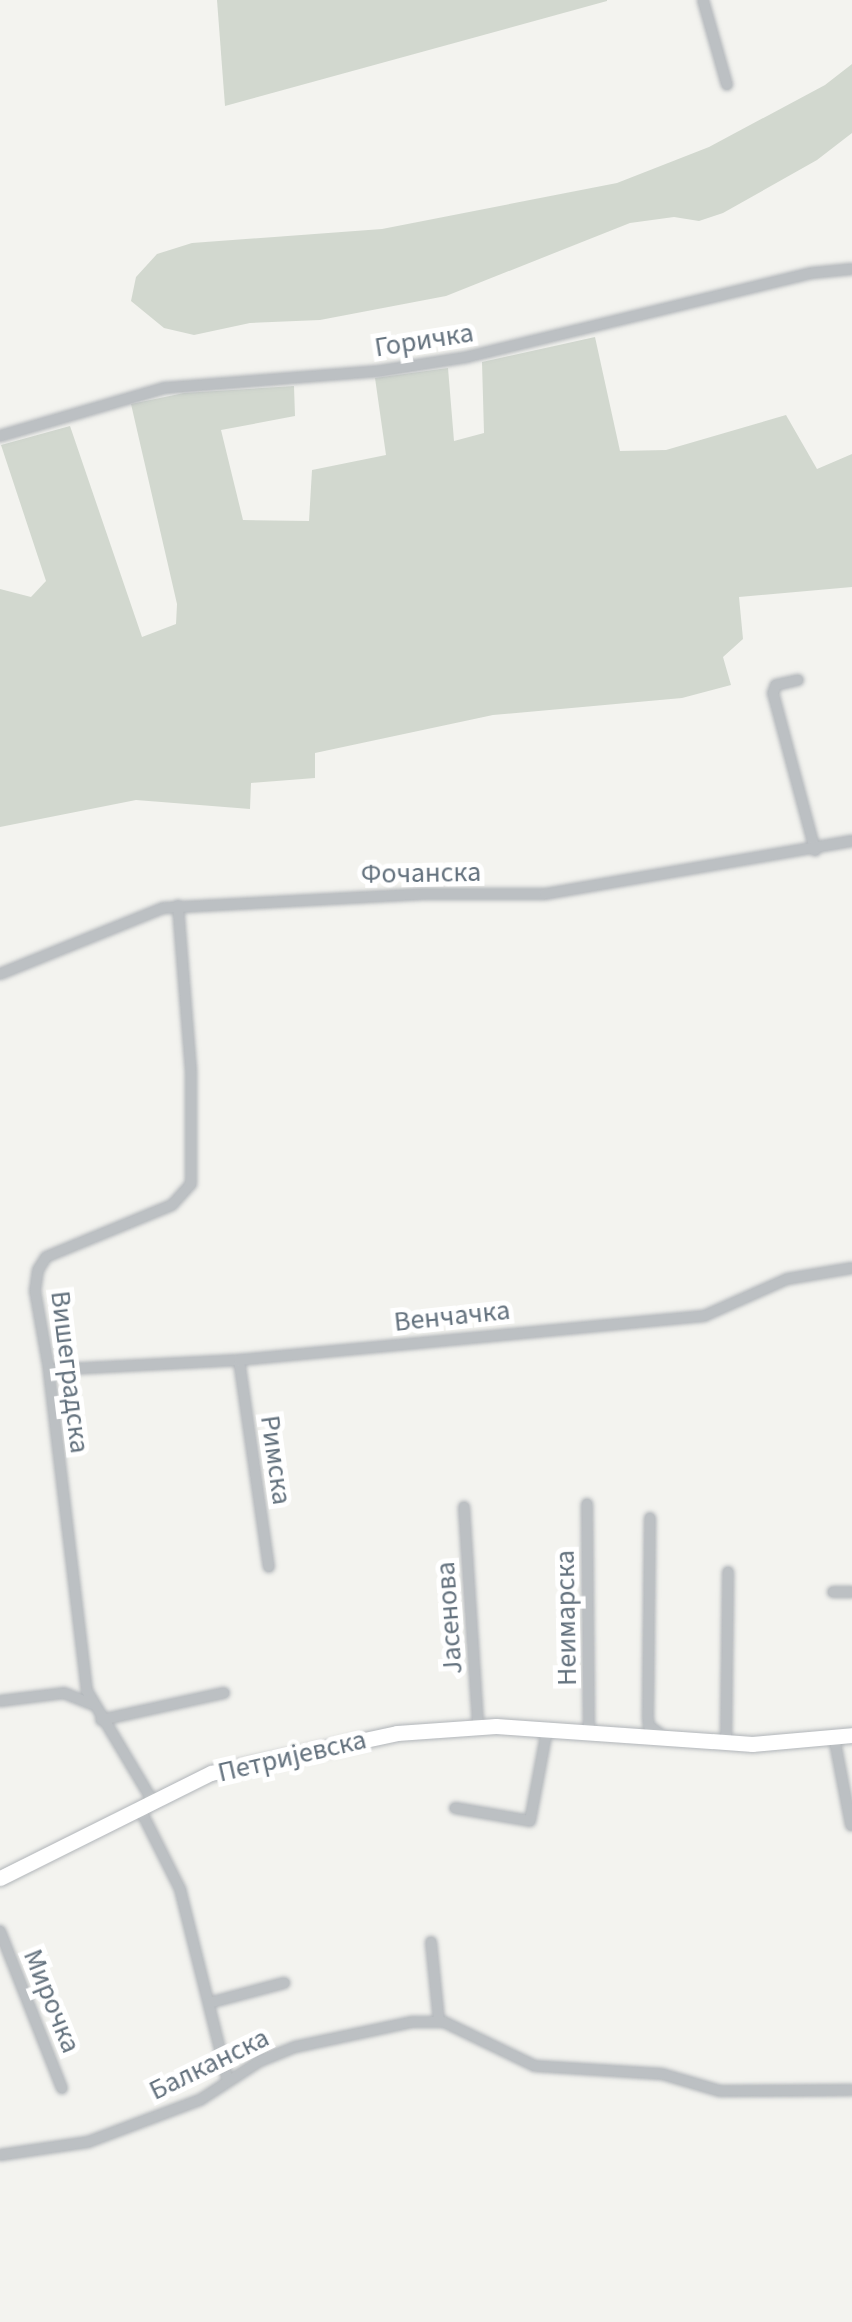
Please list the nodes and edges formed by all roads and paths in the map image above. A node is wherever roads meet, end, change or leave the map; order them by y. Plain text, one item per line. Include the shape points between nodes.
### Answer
1 (703, 0) edge
2 (727, 86) dead end
3 (852, 269) edge
4 (0, 436) edge
5 (798, 680) dead end
6 (852, 841) edge
7 (815, 850) junction
8 (178, 906) junction
9 (0, 974) edge
10 (852, 1268) edge
11 (239, 1360) junction
12 (48, 1370) junction
13 (587, 1504) dead end
14 (464, 1507) dead end
15 (650, 1518) dead end
16 (269, 1567) dead end
17 (728, 1572) dead end
18 (833, 1592) dead end
19 (852, 1592) edge
20 (224, 1694) dead end
21 (0, 1701) edge
22 (92, 1705) junction
23 (101, 1720) junction
24 (478, 1726) junction
25 (547, 1730) junction
26 (589, 1732) junction
27 (852, 1734) edge
28 (834, 1737) junction
29 (666, 1739) junction
30 (726, 1742) junction
31 (146, 1803) junction
32 (455, 1808) dead end
33 (851, 1826) edge
34 (0, 1878) edge
35 (0, 1931) edge
36 (432, 1942) dead end
37 (284, 1983) dead end
38 (209, 2003) junction
39 (440, 2022) junction
40 (228, 2081) junction
41 (62, 2088) dead end
42 (852, 2090) edge
43 (0, 2154) edge

1 - 2 street
3 - 4 street, Горичка via 812,273 467,357 164,388
5 - 7 street via 776,685 773,693
6 - 7 street, Фочанска
7 - 8 street, Фочанска via 545,894
8 - 9 street, Фочанска via 148,912
8 - 12 street, Вишеградска via 190,1052 191,1184 172,1205 52,1253 41,1264 34,1305
10 - 11 street, Венчачка via 787,1280 704,1316
11 - 12 street, Венчачка
11 - 16 street, Римска
12 - 22 street, Вишеградска
13 - 26 street, Неимарска
14 - 24 street, Јасенова
15 - 29 street via 648,1719
17 - 30 street
18 - 19 street
20 - 23 street
21 - 22 street via 64,1693
22 - 23 street, Вишеградска
23 - 31 street, Вишеградска
24 - 25 main road, Петријевска
24 - 31 main road, Петријевска via 396,1733 242,1764
25 - 26 main road, Петријевска
25 - 32 street via 530,1821
26 - 29 main road, Петријевска
27 - 28 main road, Петријевска
28 - 30 main road, Петријевска
28 - 33 street
29 - 30 main road, Петријевска
31 - 34 main road, Петријевска
31 - 38 street, Вишеградска via 177,1879
35 - 41 street, Мирочка
36 - 39 street
37 - 38 street
38 - 40 street, Вишеградска
39 - 40 street, Балканска via 378,2027 295,2047
39 - 42 street, Балканска via 535,2066 662,2074 732,2092
40 - 43 street, Балканска via 200,2100 88,2142

